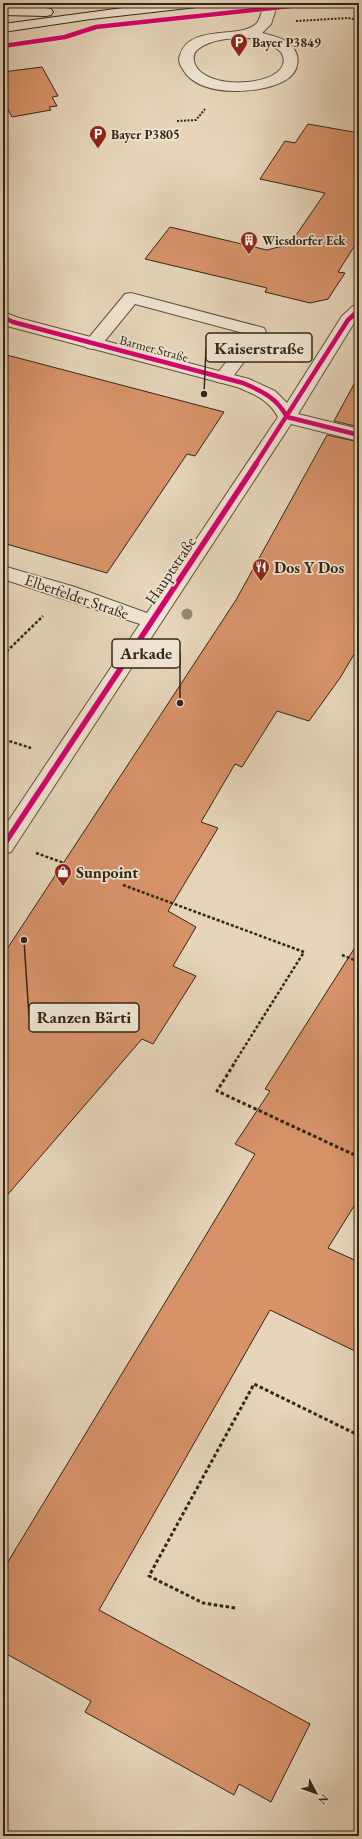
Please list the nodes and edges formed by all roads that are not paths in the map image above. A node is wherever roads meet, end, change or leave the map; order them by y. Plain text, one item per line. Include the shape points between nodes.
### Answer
1 (197, 3) edge
2 (271, 3) edge
3 (3, 10) edge
4 (91, 15) junction
5 (42, 21) junction
6 (3, 28) edge
7 (3, 32) edge
8 (251, 34) junction
9 (359, 310) edge
10 (3, 317) edge
11 (94, 344) junction
12 (224, 378) junction
13 (287, 417) junction
14 (359, 435) edge
15 (3, 572) edge
16 (151, 621) junction
17 (3, 846) edge

1 - 4 street
2 - 8 street via 264,24
3 - 4 street
4 - 5 street
5 - 6 street
5 - 7 street
8 - 8 street via 271,39 287,50 291,56 291,64 281,77 259,85 224,86 203,79 188,67 188,53 201,42 234,33
9 - 13 street, Hauptstraße via 348,320
10 - 11 street, Barmer Straße
11 - 12 street, Barmer Straße
11 - 12 street via 131,298 258,332
12 - 13 street, Barmer Straße via 266,392 282,405
13 - 14 street
13 - 16 street, Hauptstraße
15 - 16 street, Elberfelder Straße
16 - 17 street, Hauptstraße

